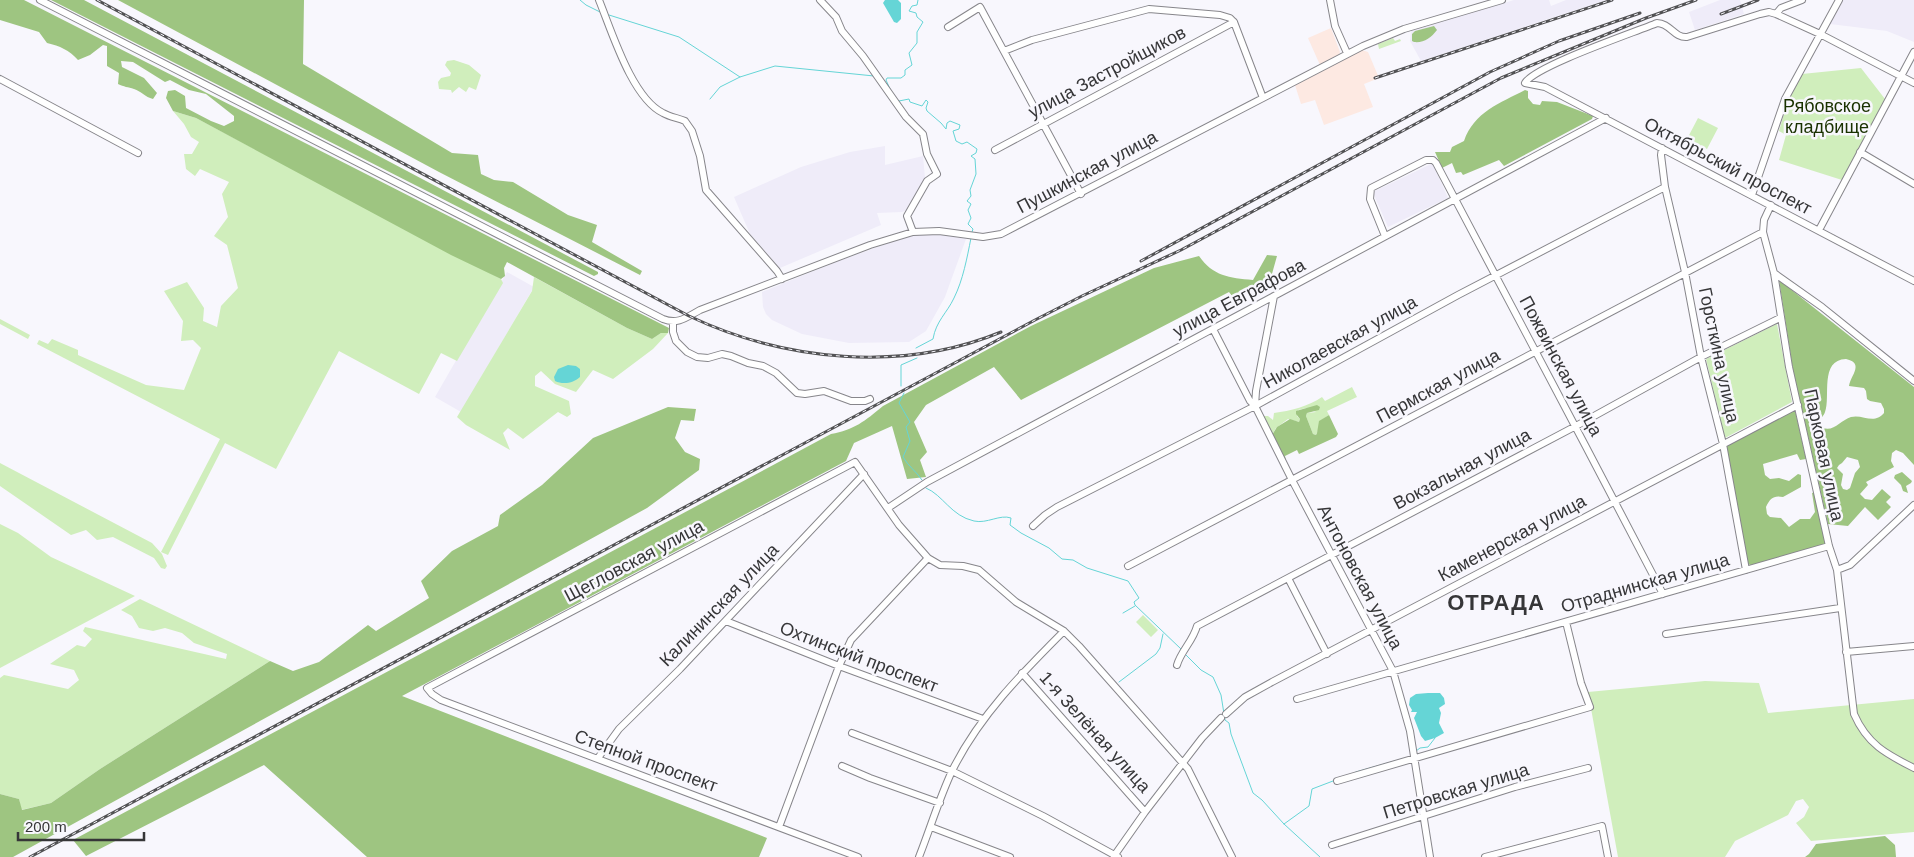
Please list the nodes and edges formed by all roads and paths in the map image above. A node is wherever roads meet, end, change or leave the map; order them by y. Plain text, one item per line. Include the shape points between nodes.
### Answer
1 (40, 0) edge
2 (599, 0) edge
3 (820, 0) edge
4 (1330, 0) edge
5 (1502, 0) edge
6 (1802, 0) edge
7 (1839, 0) edge
8 (1776, 14) junction
9 (1234, 22) junction
10 (948, 27) dead end
11 (1820, 34) junction
12 (1004, 52) junction
13 (1914, 52) edge
14 (1347, 53) junction
15 (1901, 76) junction
16 (0, 79) edge
17 (1914, 83) edge
18 (1263, 98) junction
19 (1606, 118) junction
20 (1043, 122) junction
21 (1662, 148) junction
22 (995, 150) dead end
23 (1860, 152) junction
24 (138, 153) dead end
25 (1914, 184) edge
26 (1665, 187) junction
27 (1081, 194) junction
28 (1752, 195) junction
29 (1455, 199) junction
30 (1771, 205) junction
31 (1819, 230) junction
32 (913, 232) junction
33 (1763, 232) junction
34 (1386, 236) junction
35 (1685, 272) junction
36 (1774, 273) junction
37 (1494, 275) junction
38 (782, 279) junction
39 (1914, 281) edge
40 (1274, 296) junction
41 (1780, 318) junction
42 (673, 322) junction
43 (1213, 329) junction
44 (1536, 350) junction
45 (1702, 357) junction
46 (1914, 382) edge
47 (870, 399) dead end
48 (1798, 405) junction
49 (1255, 406) junction
50 (1576, 426) junction
51 (1723, 444) junction
52 (864, 474) junction
53 (1292, 480) junction
54 (1615, 501) junction
55 (888, 508) junction
56 (1912, 510) edge
57 (1033, 526) dead end
58 (1829, 546) junction
59 (1332, 555) junction
60 (928, 558) junction
61 (1128, 566) dead end
62 (1746, 570) junction
63 (1837, 570) junction
64 (1288, 578) junction
65 (1664, 594) junction
66 (1840, 608) junction
67 (726, 621) junction
68 (1566, 622) junction
69 (1370, 630) junction
70 (1064, 631) junction
71 (1666, 634) dead end
72 (1914, 646) edge
73 (1846, 652) junction
74 (1327, 654) junction
75 (1178, 665) dead end
76 (839, 666) junction
77 (1393, 671) junction
78 (1022, 674) junction
79 (427, 688) joint
80 (1296, 699) dead end
81 (983, 719) junction
82 (852, 733) dead end
83 (598, 758) junction
84 (1414, 758) junction
85 (1184, 764) junction
86 (842, 766) dead end
87 (1588, 768) dead end
88 (1914, 768) edge
89 (952, 771) junction
90 (1337, 781) dead end
91 (940, 803) junction
92 (1145, 812) junction
93 (1425, 816) junction
94 (779, 826) junction
95 (931, 827) junction
96 (1332, 846) dead end
97 (1116, 856) edge
98 (858, 857) edge
99 (919, 857) edge
100 (1010, 857) edge
101 (1232, 857) edge
102 (1430, 857) edge
103 (1485, 857) edge
104 (1608, 857) edge

1 - 42 street
2 - 38 street via 641,94 663,113 689,125 700,156 706,190
3 - 32 street via 836,17 842,31 906,116 923,134 927,154 937,174 927,181 907,216
4 - 14 street via 1335,26
5 - 14 street, Пушкинская улица via 1404,30
6 - 8 street via 1781,8
7 - 11 street
8 - 11 street
8 - 19 street, Октябрьский проспект via 1760,14 1683,38 1666,25 1657,23 1564,59 1531,76 1525,83 1545,87
9 - 12 street via 1220,15 1149,9 1032,40
9 - 18 street
9 - 20 street, улица Застройщиков
10 - 12 street via 980,7
11 - 15 street
11 - 28 street via 1785,99
12 - 20 street
13 - 15 street
14 - 18 street, Пушкинская улица
15 - 17 street
15 - 23 street
16 - 24 street
18 - 27 street, Пушкинская улица
19 - 21 street, Октябрьский проспект
19 - 29 street, улица Евграфова
20 - 22 street, улица Застройщиков
20 - 27 street
21 - 26 street, Горсткина улица via 1660,155
21 - 28 street, Октябрьский проспект
23 - 25 street
23 - 31 street
26 - 35 street, Горсткина улица
26 - 37 street, Николаевская улица
27 - 32 street, Пушкинская улица via 993,237 939,230
28 - 30 street, Октябрьский проспект
29 - 34 street, улица Евграфова
29 - 34 street, Пожвинская улица via 1436,163 1430,159 1371,188 1370,199
29 - 37 street, Пожвинская улица
30 - 31 street, Октябрьский проспект
30 - 33 street
31 - 39 street, Октябрьский проспект
32 - 38 street, Пушкинская улица
33 - 35 street, Пермская улица
33 - 36 street, Парковая улица
34 - 40 street, улица Евграфова
35 - 44 street, Пермская улица
35 - 45 street, Горсткина улица
36 - 41 street, Парковая улица
36 - 46 street via 1822,307
37 - 44 street, Пожвинская улица
37 - 49 street, Николаевская улица
38 - 42 street, Пушкинская улица
40 - 43 street, улица Евграфова
40 - 49 street
41 - 45 street, Вокзальная улица
41 - 48 street, Парковая улица
42 - 47 street via 676,341 697,357 722,354 763,366 798,393 824,391 851,401
43 - 49 street, Антоновская улица
43 - 55 street, улица Евграфова via 924,484
44 - 50 street, Пожвинская улица
44 - 53 street, Пермская улица
45 - 50 street, Вокзальная улица
45 - 51 street, Горсткина улица
48 - 51 street, Каменерская улица
48 - 58 street, Парковая улица
49 - 53 street, Антоновская улица
49 - 57 street, Николаевская улица via 1057,507
50 - 54 street, Пожвинская улица
50 - 59 street, Вокзальная улица
51 - 54 street, Каменерская улица
51 - 62 street, Горсткина улица
52 - 55 street
52 - 67 street, Калининская улица
52 - 79 street, Щегловская улица via 855,462
53 - 59 street, Антоновская улица
53 - 61 street, Пермская улица
54 - 65 street, Пожвинская улица
54 - 69 street, Каменерская улица
55 - 60 street
56 - 63 street via 1850,565
58 - 62 street, Отраднинская улица
58 - 63 street, Парковая улица
59 - 64 street, Вокзальная улица
59 - 69 street, Антоновская улица
60 - 70 street via 940,565 979,570 1016,602
60 - 76 street via 851,640
62 - 65 street, Отраднинская улица
63 - 66 street, Парковая улица
64 - 74 street
64 - 75 street, Вокзальная улица via 1197,626
65 - 68 street, Отраднинская улица
66 - 71 street
66 - 73 street, Парковая улица
67 - 76 street, Охтинский проспект
67 - 83 street, Калининская улица via 619,729
68 - 77 street, Отраднинская улица
68 - 84 street via 1590,706
69 - 74 street, Каменерская улица
69 - 77 street, Антоновская улица
70 - 78 street
70 - 85 street
72 - 73 street
73 - 88 street, Парковая улица via 1854,714 1860,729 1875,746
74 - 85 street, Каменерская улица via 1241,700 1202,738
76 - 81 street, Охтинский проспект
76 - 94 street
77 - 80 street, Отраднинская улица
77 - 84 street, Антоновская улица
78 - 81 street
78 - 92 street, 1-я Зелёная улица
79 - 83 street, Степной проспект via 440,700
81 - 89 street
82 - 89 street
83 - 94 street, Степной проспект
84 - 90 street
84 - 93 street, Антоновская улица
85 - 92 street
85 - 101 street
86 - 91 street
87 - 93 street, Петровская улица
89 - 91 street
89 - 97 street
91 - 95 street
92 - 97 street
93 - 96 street, Петровская улица
93 - 102 street, Антоновская улица
94 - 98 street, Степной проспект
95 - 99 street
95 - 100 street
103 - 104 street via 1602,826

